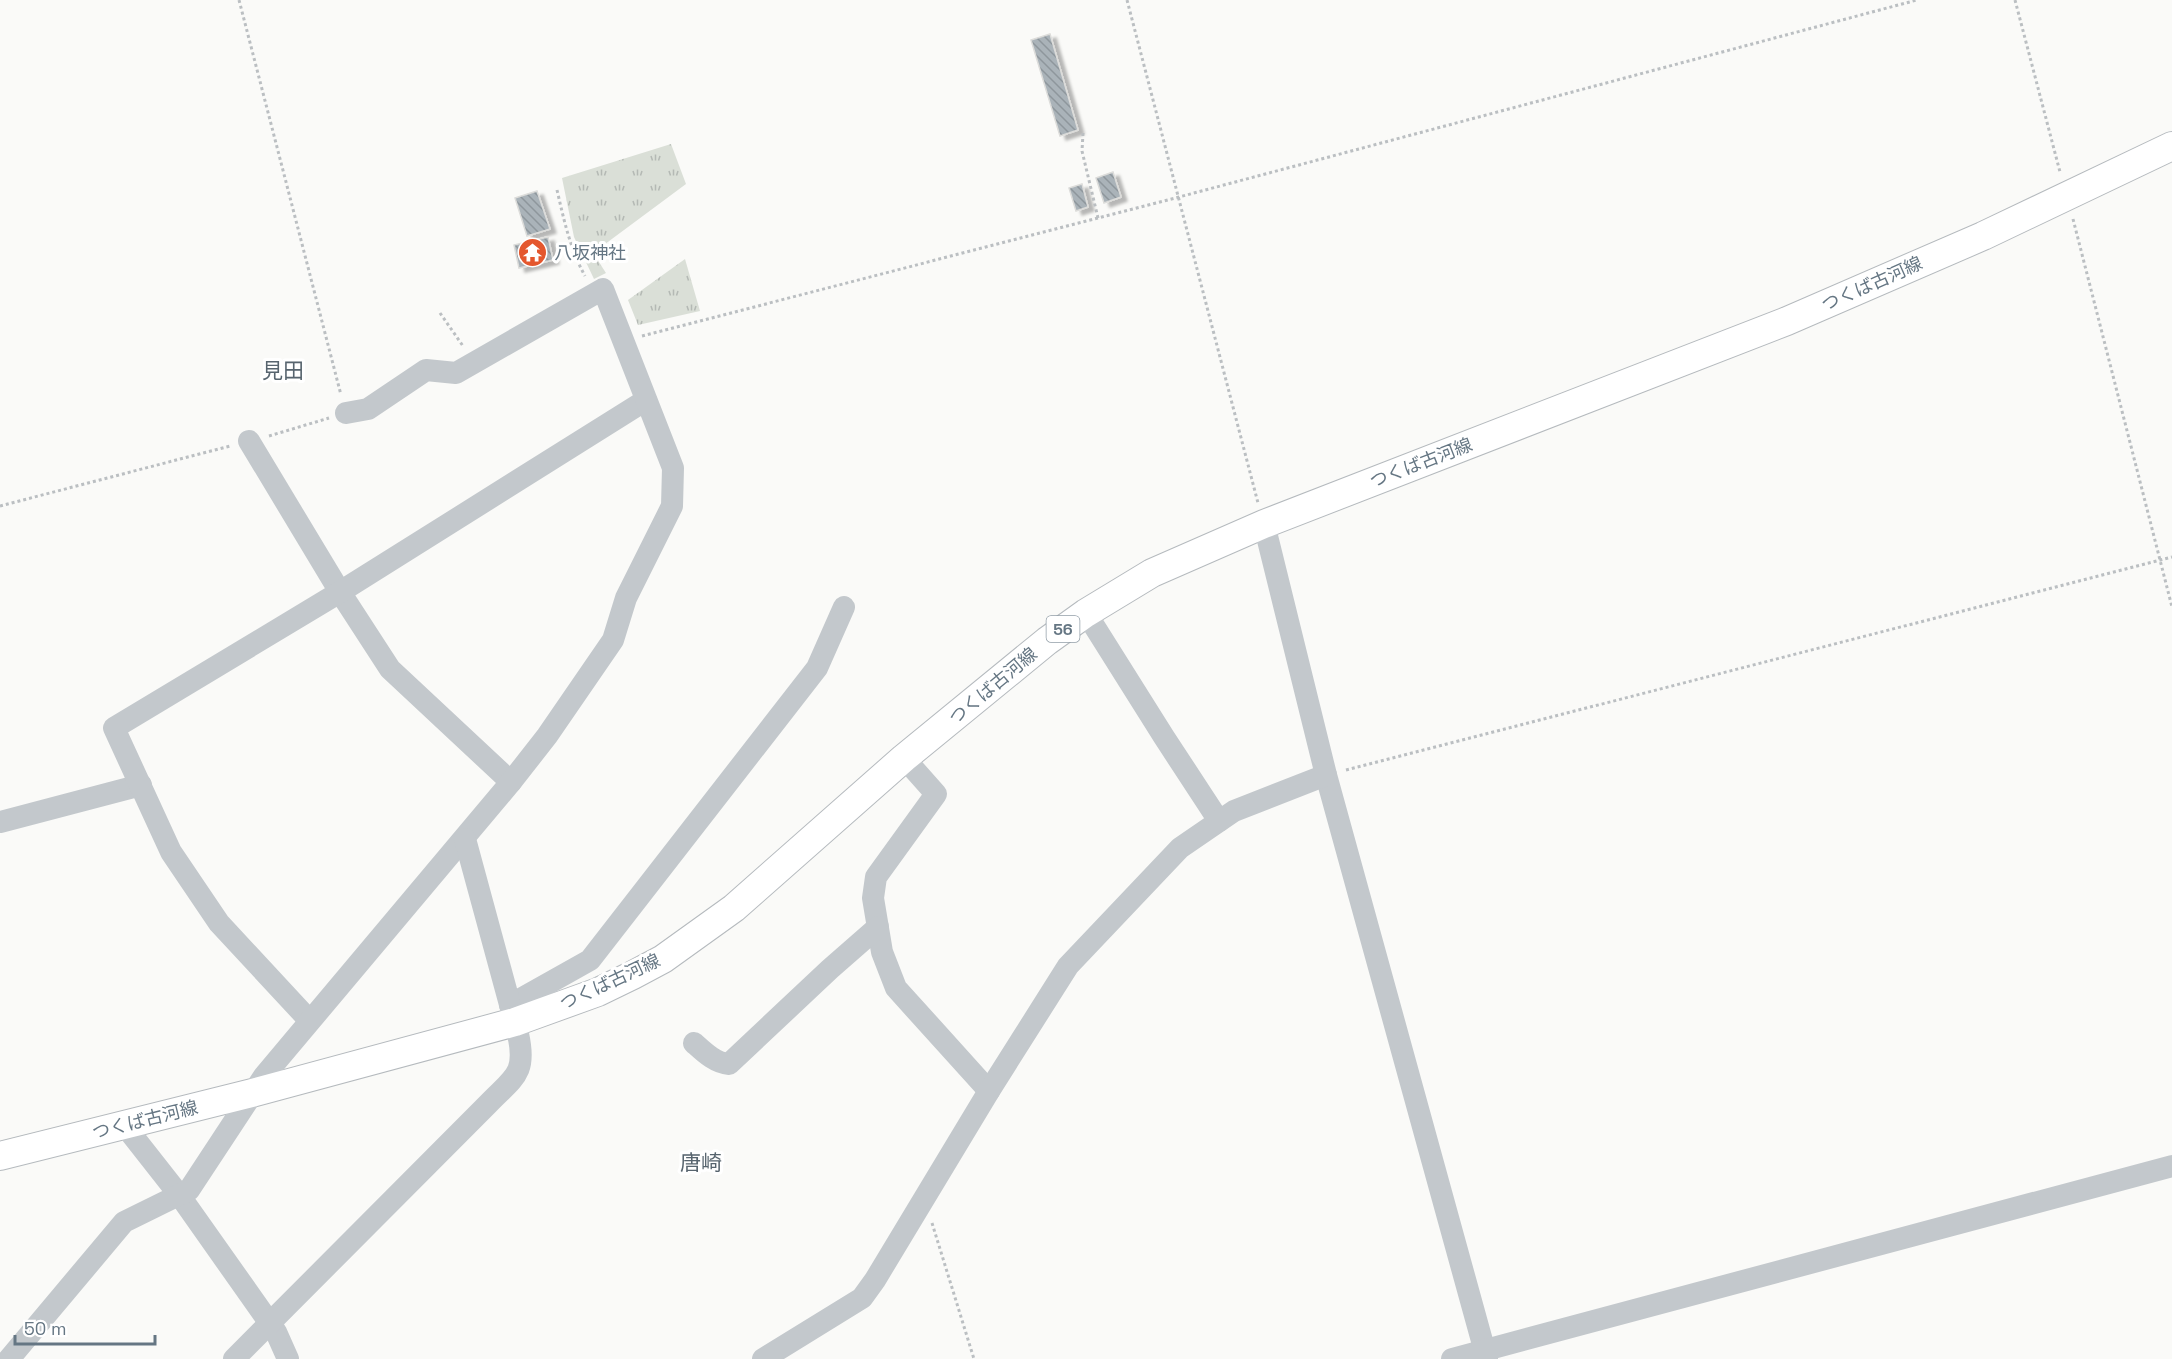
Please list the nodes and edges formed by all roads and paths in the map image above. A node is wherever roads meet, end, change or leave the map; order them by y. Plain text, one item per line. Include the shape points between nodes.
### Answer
1 (239, 0) edge
2 (1127, 0) edge
3 (1917, 0) edge
4 (2015, 0) edge
5 (1083, 133) dead end
6 (2172, 146) edge
7 (557, 190) dead end
8 (2067, 195) junction
9 (1179, 197) junction
10 (1098, 218) junction
11 (595, 293) junction
12 (440, 313) dead end
13 (624, 341) junction
14 (474, 363) junction
15 (646, 400) junction
16 (346, 413) junction
17 (249, 441) junction
18 (0, 506) edge
19 (1264, 524) junction
20 (2172, 556) edge
21 (2159, 560) junction
22 (340, 592) junction
23 (844, 607) dead end
24 (2172, 607) edge
25 (1086, 613) junction
26 (904, 758) junction
27 (1326, 775) junction
28 (511, 782) junction
29 (141, 784) junction
30 (1219, 821) junction
31 (0, 822) edge
32 (465, 839) junction
33 (878, 927) junction
34 (513, 1013) junction
35 (309, 1020) junction
36 (694, 1043) dead end
37 (989, 1091) junction
38 (252, 1093) junction
39 (125, 1126) junction
40 (0, 1156) edge
41 (2172, 1166) edge
42 (180, 1196) junction
43 (924, 1200) junction
44 (270, 1324) junction
45 (1486, 1355) edge
46 (9, 1359) edge
47 (234, 1359) edge
48 (288, 1359) edge
49 (763, 1359) edge
50 (974, 1359) edge
51 (1452, 1359) edge

1 - 16 path
2 - 9 path
3 - 9 path
4 - 8 path
5 - 10 path via 1082,151
6 - 8 main road, つくば古河線 / 56
7 - 11 path via 576,259
8 - 19 main road, つくば古河線 / 56 via 1787,321
8 - 21 path
9 - 10 path
9 - 19 path
10 - 13 path
11 - 13 street via 603,289
11 - 14 street
12 - 14 path
13 - 15 street
14 - 16 street via 456,373 426,370 368,409
15 - 22 street
15 - 28 street via 673,468 672,506 626,598 614,640
16 - 17 path
17 - 18 path
17 - 22 street
19 - 25 main road, つくば古河線 / 56 via 1152,573
19 - 27 street
20 - 21 path
21 - 24 path
21 - 27 path
22 - 28 street via 390,669
22 - 29 street via 114,728
23 - 34 street via 817,668 590,960
25 - 26 main road, つくば古河線 / 56
25 - 30 street
26 - 33 street via 936,794 876,878 873,898
26 - 34 main road, つくば古河線 / 56 via 734,908 663,959 598,992
27 - 30 street via 1234,811
27 - 45 street
28 - 32 street
29 - 31 street
29 - 35 street via 171,852 219,923
30 - 37 street via 1180,848 1068,966
32 - 34 street
32 - 35 street
33 - 36 street via 729,1064 711,1058
33 - 37 street via 882,952 896,988
34 - 38 main road, つくば古河線 / 56
34 - 44 street via 522,1053 520,1068 513,1078
35 - 38 street
37 - 43 street
38 - 39 main road, つくば古河線 / 56
38 - 42 street via 189,1190
39 - 40 main road, つくば古河線 / 56
39 - 42 street
41 - 45 street
42 - 44 street
42 - 46 street via 124,1222
43 - 49 street via 862,1298
43 - 50 path
44 - 47 street
44 - 48 street
45 - 51 street

